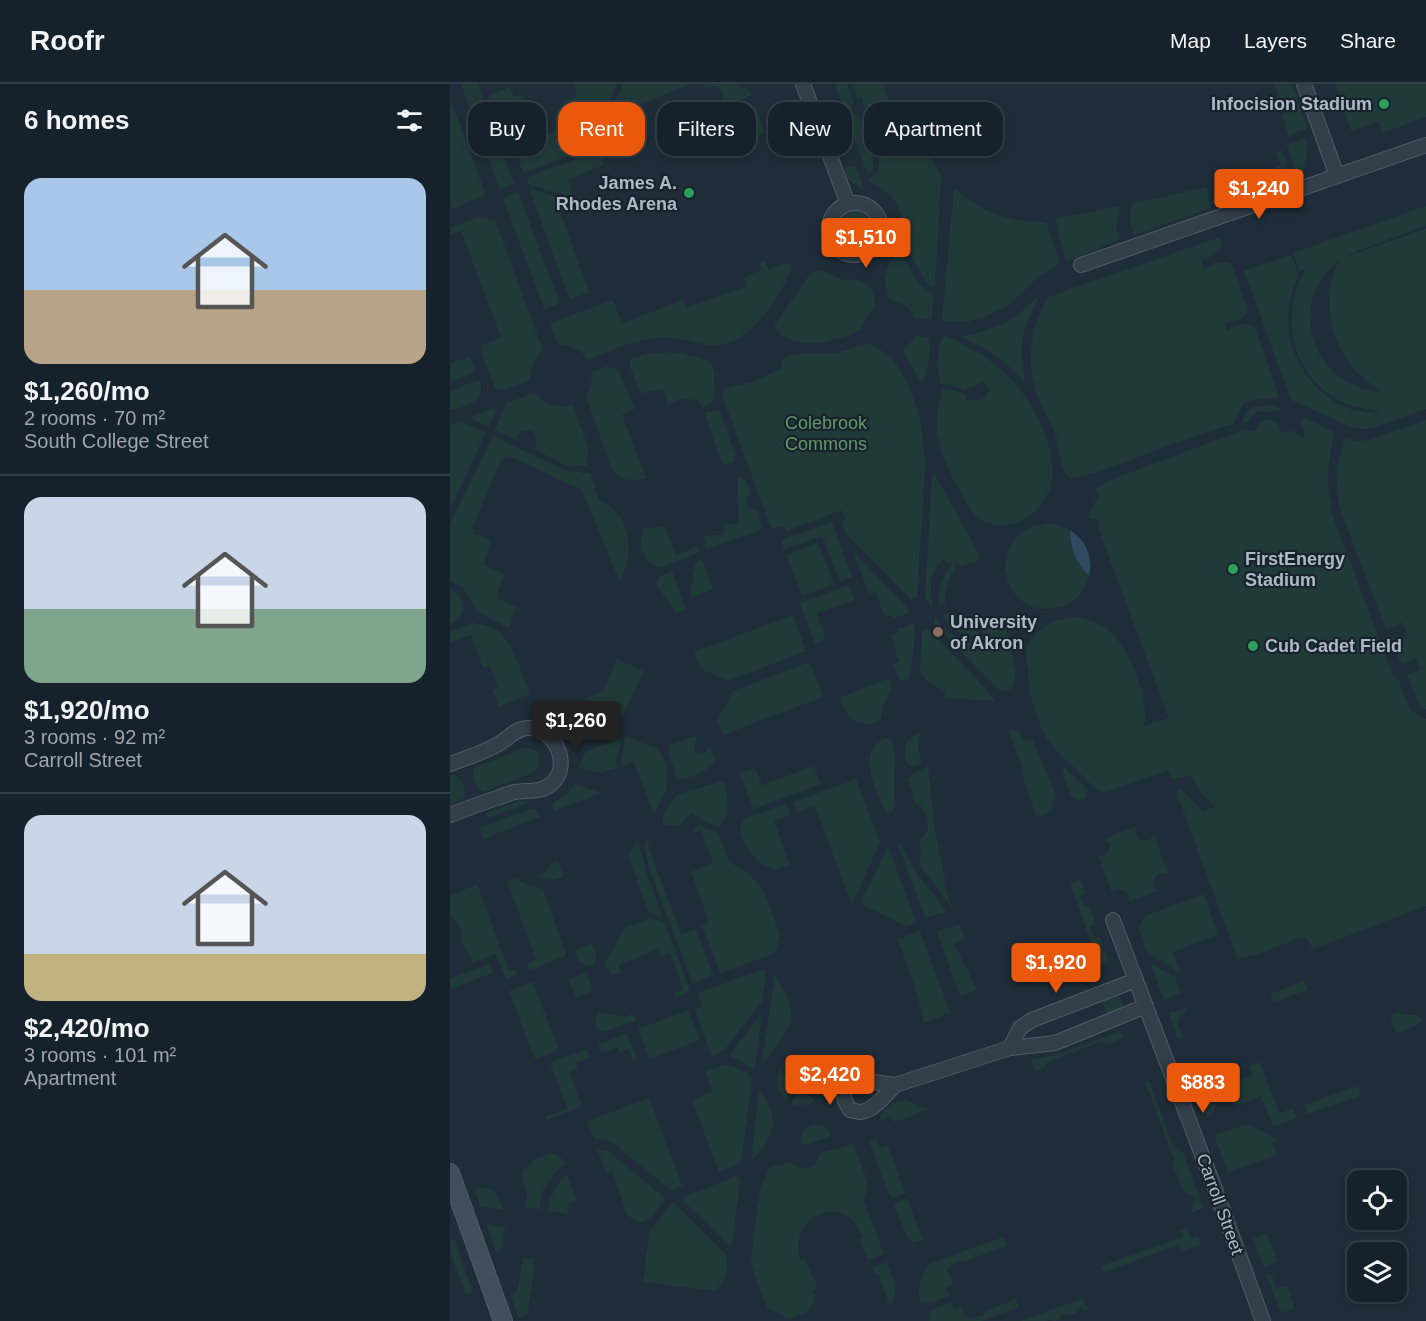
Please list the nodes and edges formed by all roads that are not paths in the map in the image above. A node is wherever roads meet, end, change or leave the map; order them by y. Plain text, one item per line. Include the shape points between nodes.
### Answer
1 (804, 84) edge
2 (1304, 84) edge
3 (1426, 145) edge
4 (1337, 176) junction
5 (848, 204) dead end
6 (1081, 265) dead end
7 (450, 764) edge
8 (450, 815) edge
9 (1113, 920) dead end
10 (1136, 980) junction
11 (1146, 1006) junction
12 (1010, 1048) junction
13 (895, 1084) dead end
14 (450, 1173) edge
15 (503, 1321) edge
16 (1263, 1321) edge

1 - 5 street
2 - 4 street
3 - 4 street
4 - 6 street
7 - 8 street via 528,728 552,739 561,763 550,785 526,793 514,792
9 - 10 street, Carroll Street
10 - 11 street, Carroll Street
10 - 12 street via 1032,1020 1020,1028
11 - 12 street via 1055,1042
11 - 16 street, Carroll Street
12 - 13 street
14 - 15 main road

